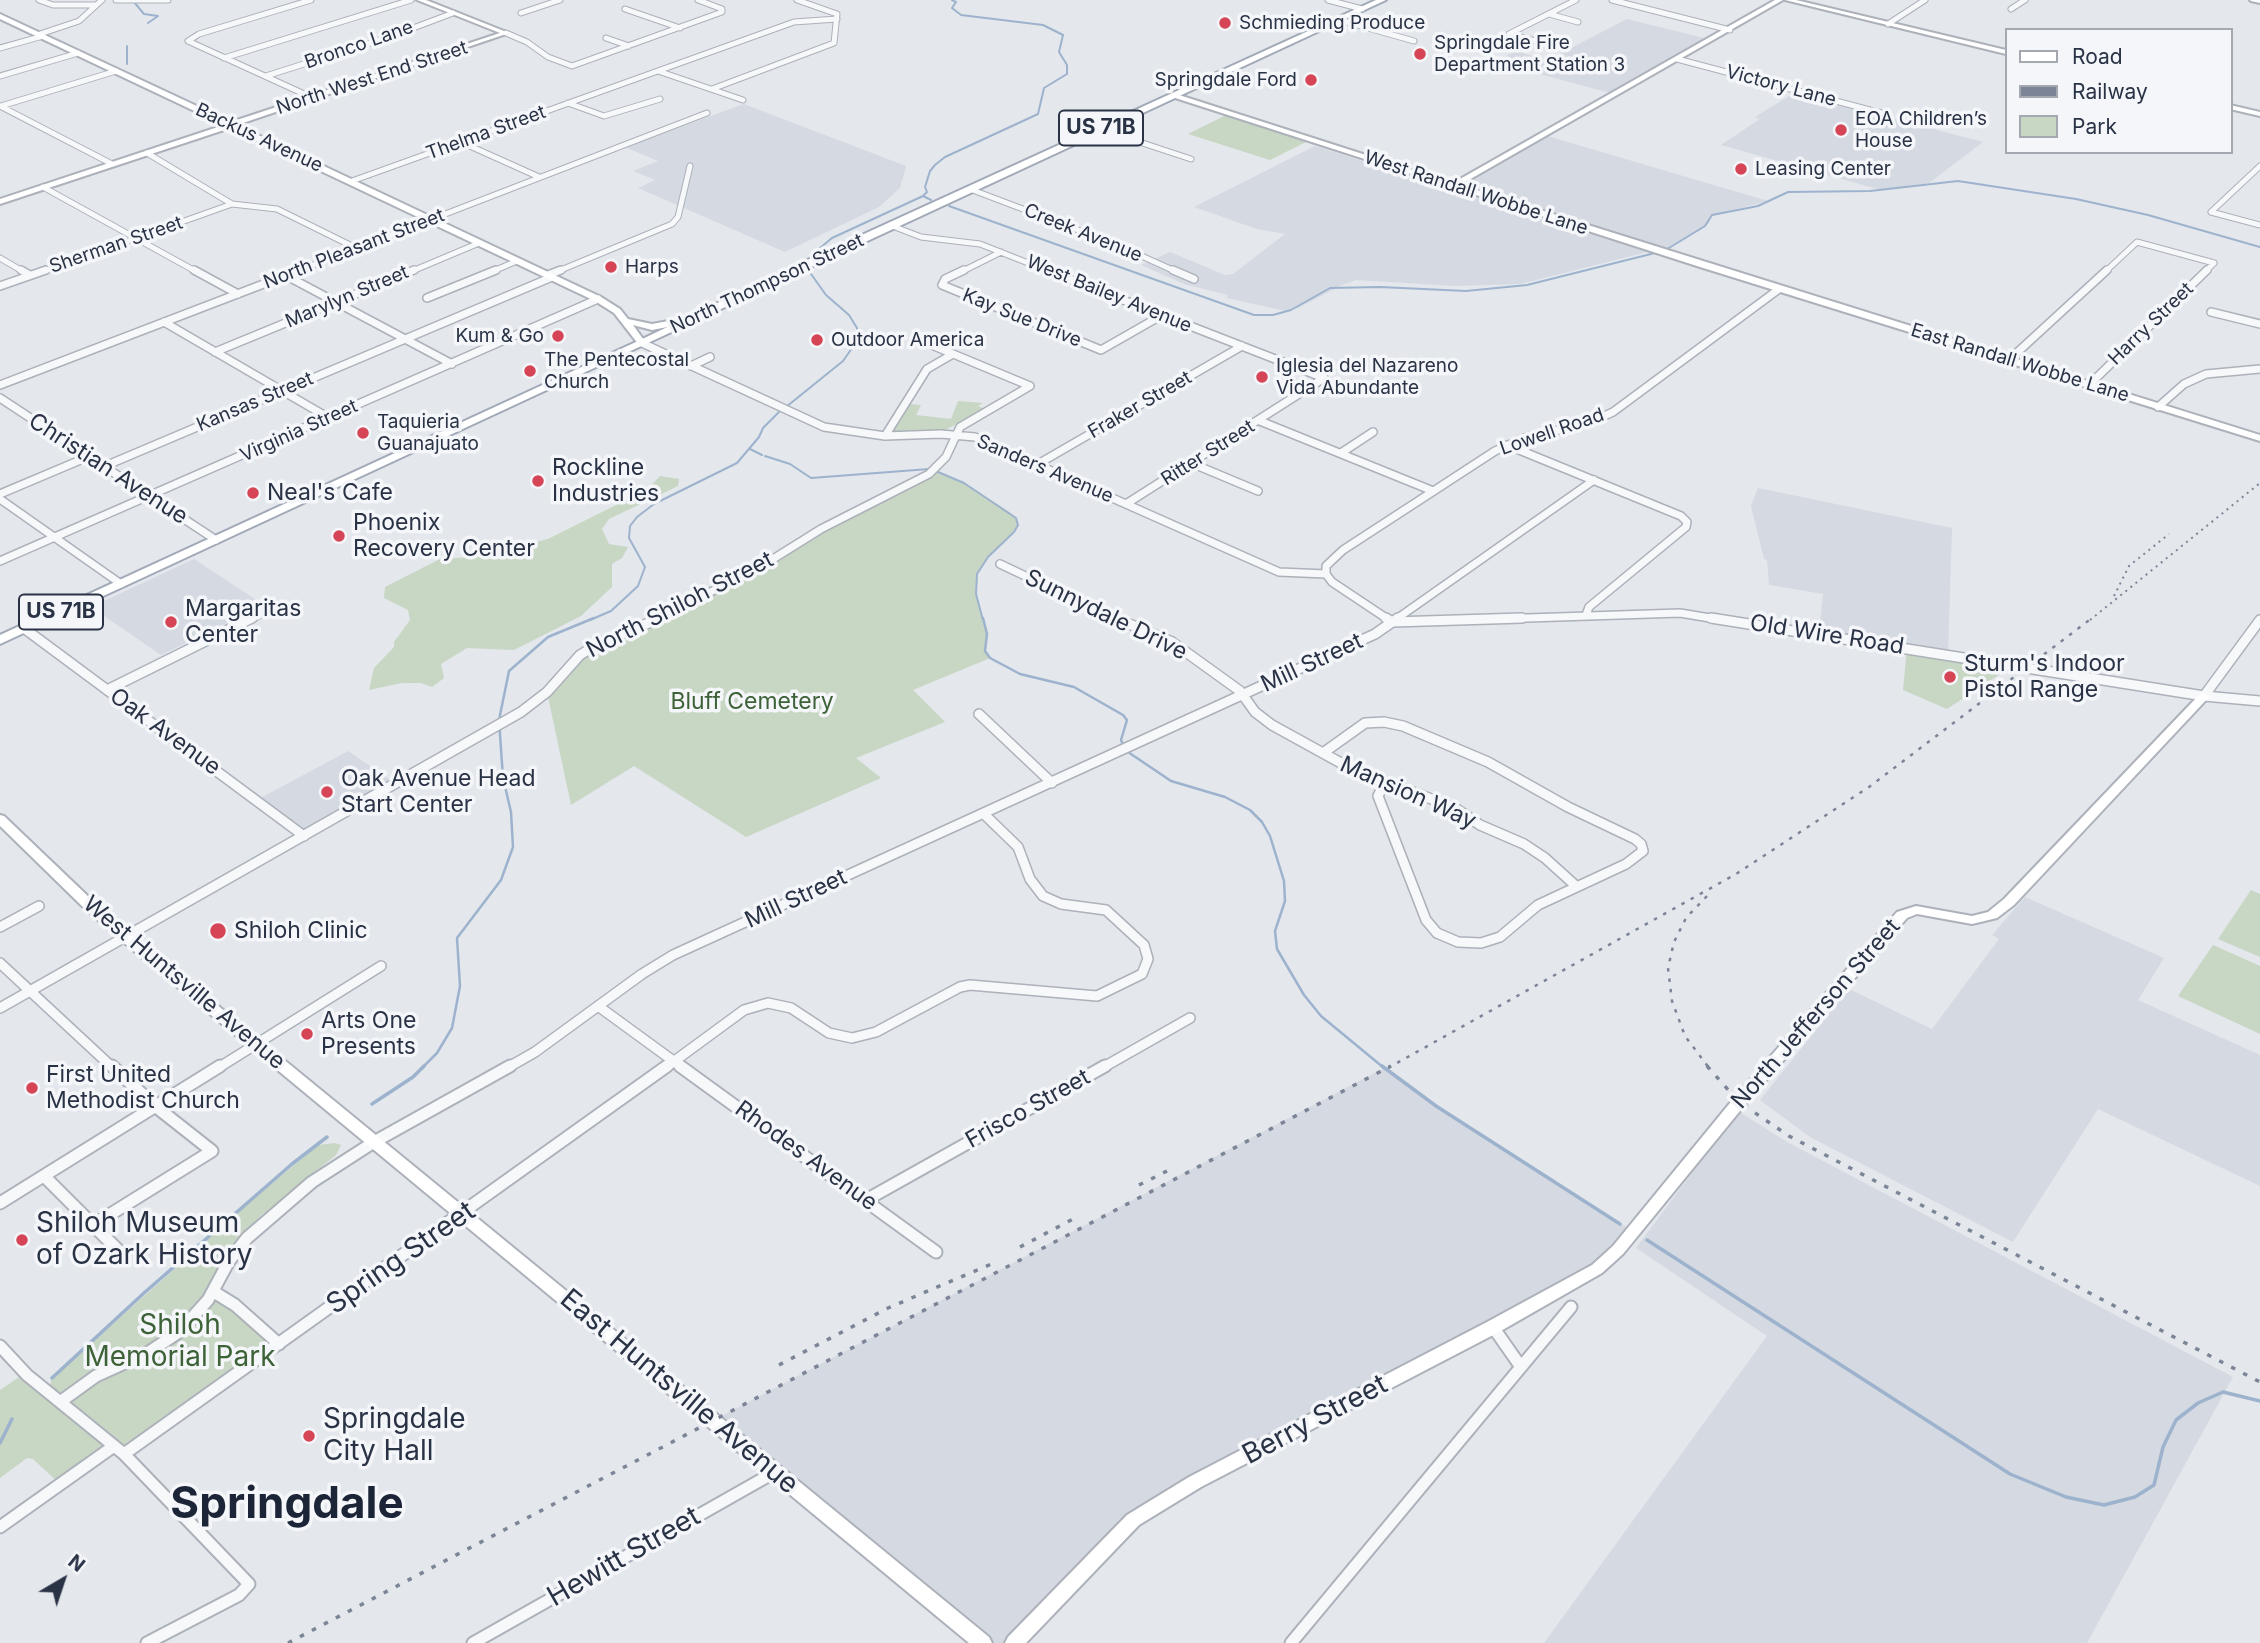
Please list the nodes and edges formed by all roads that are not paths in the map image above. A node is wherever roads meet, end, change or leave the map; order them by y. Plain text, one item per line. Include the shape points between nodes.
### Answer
1 (39, 0) edge
2 (102, 0) edge
3 (116, 0) edge
4 (169, 0) edge
5 (311, 0) edge
6 (411, 0) edge
7 (420, 0) edge
8 (560, 0) edge
9 (699, 0) edge
10 (797, 0) edge
11 (1328, 0) edge
12 (1382, 0) edge
13 (1576, 0) edge
14 (1612, 0) edge
15 (1780, 0) edge
16 (1788, 0) edge
17 (1925, 0) edge
18 (2025, 0) edge
19 (2253, 0) edge
20 (2260, 1) edge
21 (95, 5) junction
22 (625, 9) dead end
23 (1362, 9) junction
24 (2011, 9) dead end
25 (453, 13) junction
26 (521, 13) dead end
27 (1549, 14) junction
28 (2, 18) edge
29 (837, 19) junction
30 (1340, 20) junction
31 (1578, 22) dead end
32 (1888, 23) junction
33 (489, 27) junction
34 (680, 28) junction
35 (1730, 30) junction
36 (506, 33) junction
37 (41, 35) junction
38 (606, 38) dead end
39 (487, 39) junction
40 (1413, 41) dead end
41 (1539, 42) dead end
42 (629, 46) junction
43 (0, 48) edge
44 (2004, 52) edge
45 (78, 53) junction
46 (225, 58) junction
47 (1677, 59) junction
48 (116, 71) junction
49 (658, 71) junction
50 (0, 76) edge
51 (266, 76) junction
52 (712, 89) junction
53 (1173, 96) junction
54 (313, 97) junction
55 (660, 99) dead end
56 (743, 100) dead end
57 (568, 103) junction
58 (0, 106) edge
59 (2232, 107) edge
60 (707, 113) dead end
61 (1885, 114) dead end
62 (2260, 114) edge
63 (231, 125) junction
64 (1100, 129) junction
65 (461, 142) junction
66 (147, 153) junction
67 (1191, 159) dead end
68 (112, 164) junction
69 (690, 166) dead end
70 (2260, 166) edge
71 (539, 177) junction
72 (352, 181) junction
73 (1453, 186) junction
74 (43, 187) junction
75 (970, 189) junction
76 (1, 200) edge
77 (232, 204) junction
78 (431, 219) junction
79 (891, 225) junction
80 (2260, 225) edge
81 (135, 238) junction
82 (479, 243) junction
83 (356, 248) junction
84 (1001, 252) junction
85 (0, 258) edge
86 (517, 261) junction
87 (30, 275) junction
88 (285, 275) junction
89 (550, 276) junction
90 (1194, 279) dead end
91 (0, 286) edge
92 (1779, 289) junction
93 (238, 294) junction
94 (427, 298) dead end
95 (598, 299) junction
96 (339, 303) junction
97 (2211, 312) dead end
98 (1164, 314) junction
99 (690, 320) junction
100 (625, 321) junction
101 (164, 322) junction
102 (2260, 324) edge
103 (406, 339) junction
104 (922, 341) dead end
105 (642, 343) junction
106 (1242, 346) junction
107 (215, 352) junction
108 (953, 354) junction
109 (710, 357) dead end
110 (2009, 360) junction
111 (452, 364) junction
112 (691, 366) junction
113 (2260, 369) edge
114 (1324, 378) joint
115 (0, 385) edge
116 (2089, 385) junction
117 (282, 391) junction
118 (0, 398) edge
119 (2158, 407) junction
120 (329, 418) junction
121 (1260, 421) junction
122 (1373, 432) dead end
123 (956, 434) junction
124 (885, 436) junction
125 (2260, 438) edge
126 (1507, 445) junction
127 (1341, 453) junction
128 (90, 456) junction
129 (1191, 463) junction
130 (1038, 464) junction
131 (105, 466) junction
132 (1594, 480) junction
133 (1258, 491) dead end
134 (1433, 491) junction
135 (0, 496) edge
136 (150, 496) junction
137 (1126, 504) junction
138 (55, 538) junction
139 (216, 540) junction
140 (0, 561) edge
141 (1000, 564) dead end
142 (1326, 574) junction
143 (121, 584) junction
144 (278, 605) dead end
145 (1586, 615) junction
146 (2260, 620) edge
147 (1391, 622) junction
148 (24, 629) junction
149 (1, 639) edge
150 (107, 690) junction
151 (1243, 696) junction
152 (2204, 696) junction
153 (2260, 701) edge
154 (979, 714) dead end
155 (1323, 753) junction
156 (1385, 782) junction
157 (1052, 783) junction
158 (984, 814) junction
159 (0, 819) edge
160 (304, 836) junction
161 (1576, 886) junction
162 (39, 906) dead end
163 (0, 927) edge
164 (125, 937) junction
165 (0, 963) edge
166 (381, 966) dead end
167 (30, 991) junction
168 (598, 1006) junction
169 (0, 1008) edge
170 (1190, 1018) dead end
171 (256, 1043) junction
172 (676, 1061) junction
173 (155, 1106) junction
174 (374, 1142) junction
175 (44, 1175) junction
176 (866, 1200) junction
177 (0, 1203) edge
178 (463, 1214) junction
179 (93, 1225) junction
180 (1638, 1227) joint
181 (936, 1252) dead end
182 (124, 1256) dead end
183 (214, 1292) junction
184 (1571, 1307) dead end
185 (1493, 1327) junction
186 (279, 1344) junction
187 (0, 1346) edge
188 (1521, 1367) junction
189 (60, 1402) junction
190 (119, 1450) junction
191 (775, 1472) junction
192 (0, 1527) edge
193 (147, 1643) edge
194 (473, 1643) edge
195 (983, 1643) edge
196 (1014, 1643) edge
197 (1291, 1643) edge

1 - 21 street via 53,5
2 - 21 street
3 - 4 street
5 - 46 street via 189,39
6 - 46 street
7 - 25 street
8 - 26 street
9 - 34 street via 723,12
10 - 29 street via 835,12
11 - 23 street
12 - 23 main road, North Thompson Street / US 71B
13 - 27 street
14 - 35 street
15 - 35 street
16 - 32 street
17 - 32 street
18 - 24 street
19 - 20 street
21 - 37 street via 79,21
22 - 34 street
23 - 30 main road, North Thompson Street / US 71B
25 - 33 street
25 - 51 street, Bronco Lane
27 - 31 street
27 - 41 street via 1509,34
28 - 37 street, Backus Avenue
29 - 49 street, Thelma Street via 794,22
29 - 52 street via 834,43
30 - 40 street
30 - 53 main road, North Thompson Street / US 71B
32 - 44 street
33 - 36 street
33 - 39 street via 495,33
34 - 42 street
35 - 47 street
36 - 39 street, North West End Street
36 - 42 street via 572,66
37 - 43 street
37 - 45 street, Backus Avenue
38 - 42 street
39 - 54 street, North West End Street
45 - 48 street, Backus Avenue
45 - 50 street
46 - 51 street
47 - 61 street, Victory Lane
47 - 73 street
48 - 58 street
48 - 63 street, Backus Avenue
49 - 52 street
49 - 57 street, Thelma Street
51 - 54 street
52 - 56 street
53 - 64 main road, North Thompson Street / US 71B
53 - 73 street, West Randall Wobbe Lane
54 - 63 street, North West End Street
55 - 57 street via 604,117
57 - 65 street, Thelma Street
58 - 68 street
59 - 62 street
60 - 71 street, North Pleasant Street
63 - 66 street, North West End Street
63 - 72 street, Backus Avenue
64 - 67 street
64 - 75 main road, North Thompson Street / US 71B
65 - 71 street
65 - 72 street, Thelma Street
66 - 68 street, North West End Street
66 - 77 street
68 - 74 street, North West End Street
69 - 89 street via 678,217 672,224
70 - 80 street via 2211,212
71 - 78 street, North Pleasant Street
72 - 78 street, Backus Avenue
73 - 92 street, West Randall Wobbe Lane
74 - 76 street, North West End Street
74 - 81 street
75 - 79 main road, North Thompson Street / US 71B
75 - 90 street, Creek Avenue
77 - 81 street, Sherman Street
77 - 83 street via 277,209
78 - 82 street, Backus Avenue
78 - 83 street, North Pleasant Street
79 - 84 street, West Bailey Avenue via 921,237 972,243
79 - 99 main road, North Thompson Street / US 71B
81 - 87 street, Sherman Street
81 - 93 street
82 - 86 street, Backus Avenue
82 - 96 street, Marylyn Street
83 - 88 street, North Pleasant Street
84 - 98 street, West Bailey Avenue
84 - 98 street, Kay Sue Drive via 945,279 942,285 1101,350
85 - 87 street
86 - 89 street, Backus Avenue
86 - 94 street
87 - 91 street, Sherman Street
88 - 93 street, North Pleasant Street
88 - 96 street
89 - 95 street, Backus Avenue
89 - 103 street, Kansas Street
92 - 110 street, East Randall Wobbe Lane
92 - 126 street, Lowell Road via 1613,412
93 - 101 street, North Pleasant Street
95 - 100 street, Backus Avenue
95 - 111 street, Virginia Street
96 - 103 street
96 - 107 street, Marylyn Street
97 - 102 street
98 - 106 street, West Bailey Avenue
99 - 100 street via 652,327
99 - 105 main road, North Thompson Street / US 71B
100 - 105 street, Backus Avenue
101 - 107 street
101 - 115 street, North Pleasant Street
103 - 111 street
103 - 117 street, Kansas Street
104 - 108 street
105 - 112 street, Sanders Avenue
105 - 139 main road, North Thompson Street / US 71B
106 - 114 street, West Bailey Avenue
106 - 130 street, Fraker Street
107 - 117 street
108 - 123 street via 1030,386 960,427
108 - 124 street via 927,369
109 - 112 street
110 - 116 street, East Randall Wobbe Lane
110 - 116 street, Harry Street via 2137,242 2214,263
111 - 120 street, Virginia Street
112 - 124 street, Sanders Avenue via 824,426
113 - 119 street via 2206,374 2184,384
114 - 121 street, Ritter Street
116 - 119 street, East Randall Wobbe Lane
117 - 120 street
117 - 131 street, Kansas Street
118 - 128 street, Christian Avenue
119 - 125 street, East Randall Wobbe Lane
120 - 136 street, Virginia Street
121 - 127 street
121 - 129 street, Ritter Street
122 - 127 street
123 - 124 street, Sanders Avenue
123 - 130 street, Sanders Avenue via 986,441
123 - 160 street, North Shiloh Street via 946,457 929,474 668,615 589,649 521,712
126 - 132 street
126 - 134 street, Lowell Road
127 - 134 street
128 - 131 street, Christian Avenue
128 - 135 street
129 - 133 street
129 - 137 street, Ritter Street
130 - 137 street, Sanders Avenue
131 - 136 street, Christian Avenue
132 - 145 street via 1687,522 1589,607
132 - 147 street, Mill Street
134 - 142 street, Lowell Road via 1343,550 1326,566
135 - 138 street
136 - 138 street, Virginia Street
136 - 139 street, Christian Avenue
137 - 142 street, Sanders Avenue via 1279,572
138 - 140 street, Virginia Street
138 - 143 street
139 - 143 main road, North Thompson Street / US 71B
141 - 151 street, Sunnydale Drive via 1172,642
142 - 147 street
143 - 148 main road, North Thompson Street / US 71B
144 - 150 street
145 - 147 street, Old Wire Road
145 - 152 street, Old Wire Road via 1680,613
146 - 152 street
147 - 151 street, Mill Street via 1375,634
148 - 149 main road, North Thompson Street / US 71B
148 - 150 street, Oak Avenue
150 - 160 street, Oak Avenue
151 - 155 street, Mansion Way via 1263,719
151 - 157 street, Mill Street
152 - 153 street, Old Wire Road
152 - 180 street, North Jefferson Street via 1992,915 1972,920 1916,910 1902,915 1739,1102
154 - 157 street
155 - 156 street, Mansion Way
155 - 161 street via 1358,727 1384,722 1488,762 1635,839 1644,848 1640,855
156 - 161 street, Mansion Way via 1455,808 1480,825 1524,844
156 - 161 street via 1378,796 1380,803 1426,919 1437,933 1469,944 1491,941 1538,905
157 - 158 street, Mill Street
158 - 168 street, Mill Street via 673,956
158 - 172 street via 1018,847 1030,879 1043,896 1062,904 1106,910 1144,945 1148,960 1142,974 1097,996 960,987 876,1032 852,1038 829,1033 780,1004 756,1005
159 - 164 street, West Huntsville Avenue
160 - 164 street, North Shiloh Street
162 - 163 street
164 - 167 street, North Shiloh Street
164 - 171 street, West Huntsville Avenue
165 - 167 street
166 - 171 street
167 - 169 street, North Shiloh Street
167 - 173 street
168 - 172 street, Rhodes Avenue
168 - 174 street, Mill Street via 535,1052
170 - 176 street, Frisco Street
171 - 173 street
171 - 174 street, West Huntsville Avenue
172 - 176 street, Rhodes Avenue
172 - 178 street, Spring Street
173 - 175 street
173 - 179 street via 212,1151
174 - 178 street, East Huntsville Avenue
174 - 183 street, Mill Street via 312,1182 247,1238
175 - 177 street
175 - 179 street
176 - 181 street, Rhodes Avenue
178 - 186 street, Spring Street
178 - 191 street, East Huntsville Avenue
179 - 182 street
180 - 185 street, Berry Street via 1597,1269
183 - 186 street
183 - 189 street, Mill Street via 166,1342 96,1376
184 - 188 street
185 - 188 street
185 - 196 street, Berry Street via 1195,1482 1133,1520
186 - 190 street, Spring Street
187 - 189 street via 27,1376
188 - 197 street
189 - 190 street
190 - 192 street, Spring Street
190 - 193 street via 249,1584 239,1595
191 - 194 street, Hewitt Street
191 - 195 street, East Huntsville Avenue

